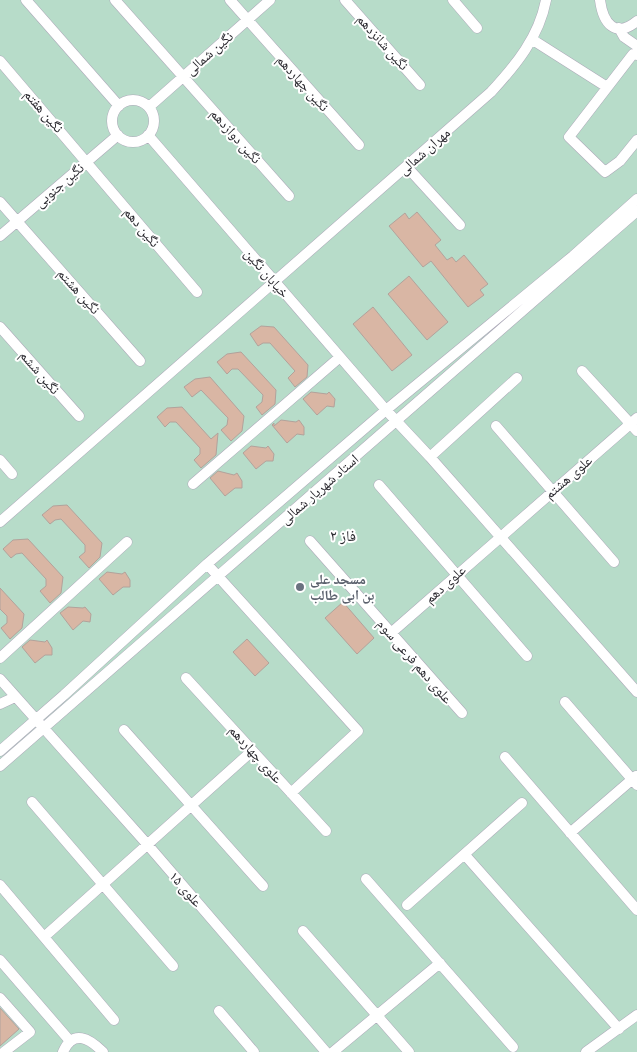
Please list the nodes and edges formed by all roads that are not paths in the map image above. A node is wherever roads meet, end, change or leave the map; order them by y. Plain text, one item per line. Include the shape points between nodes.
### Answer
1 (26, 0) edge
2 (115, 0) edge
3 (230, 0) edge
4 (270, 0) edge
5 (345, 0) edge
6 (453, 0) edge
7 (546, 0) edge
8 (600, 0) edge
9 (247, 20) junction
10 (637, 21) edge
11 (477, 28) dead end
12 (618, 28) junction
13 (533, 40) junction
14 (637, 46) edge
15 (637, 55) edge
16 (0, 62) edge
17 (183, 76) junction
18 (420, 85) dead end
19 (607, 87) junction
20 (118, 106) junction
21 (149, 107) junction
22 (118, 135) junction
23 (148, 135) junction
24 (637, 140) edge
25 (360, 145) dead end
26 (87, 161) junction
27 (407, 167) junction
28 (289, 196) dead end
29 (637, 199) edge
30 (0, 202) edge
31 (637, 211) edge
32 (17, 222) junction
33 (460, 225) dead end
34 (0, 236) edge
35 (274, 282) junction
36 (197, 292) dead end
37 (0, 327) edge
38 (340, 357) junction
39 (140, 361) dead end
40 (582, 371) dead end
41 (517, 378) dead end
42 (386, 410) junction
43 (79, 416) dead end
44 (397, 422) junction
45 (635, 425) edge
46 (496, 426) dead end
47 (430, 458) junction
48 (0, 460) edge
49 (12, 474) dead end
50 (193, 484) dead end
51 (379, 485) dead end
52 (552, 491) junction
53 (0, 522) edge
54 (500, 536) junction
55 (310, 541) dead end
56 (127, 542) dead end
57 (614, 562) dead end
58 (207, 564) junction
59 (217, 575) junction
60 (456, 575) junction
61 (391, 633) junction
62 (527, 656) dead end
63 (0, 658) edge
64 (186, 678) dead end
65 (0, 679) edge
66 (637, 692) edge
67 (14, 697) junction
68 (565, 702) dead end
69 (0, 704) edge
70 (462, 713) dead end
71 (35, 720) junction
72 (43, 728) junction
73 (124, 730) dead end
74 (0, 751) edge
75 (252, 751) junction
76 (505, 757) dead end
77 (0, 766) edge
78 (635, 780) edge
79 (291, 793) junction
80 (32, 802) dead end
81 (522, 803) dead end
82 (191, 805) junction
83 (326, 831) dead end
84 (570, 833) junction
85 (147, 844) junction
86 (465, 855) junction
87 (366, 879) dead end
88 (0, 884) edge
89 (102, 885) junction
90 (263, 886) dead end
91 (407, 905) dead end
92 (637, 910) edge
93 (303, 930) dead end
94 (44, 937) junction
95 (0, 960) edge
96 (440, 963) junction
97 (173, 966) dead end
98 (0, 998) edge
99 (219, 1010) dead end
100 (377, 1015) junction
101 (637, 1015) edge
102 (114, 1020) dead end
103 (619, 1029) junction
104 (70, 1041) junction
105 (513, 1047) dead end
106 (4, 1052) edge
107 (63, 1052) edge
108 (103, 1052) edge
109 (254, 1052) edge
110 (326, 1052) edge
111 (333, 1052) edge
112 (409, 1052) edge
113 (586, 1052) edge

1 - 20 street
2 - 17 street, نگین دوازدهم
3 - 9 street, نگین چهاردهم
4 - 9 street, نگین شمالی
5 - 18 street, نگین شانزدهم
6 - 11 street
7 - 13 street, مهران شمالی
8 - 12 street via 602,14 609,26
9 - 17 street, نگین شمالی
9 - 25 street, نگین چهاردهم
10 - 12 street via 626,28
12 - 14 street
13 - 19 street
13 - 27 street, مهران شمالی via 491,92
15 - 19 street via 633,54
16 - 26 street, نگین هفتم
17 - 21 street, نگین شمالی
17 - 28 street, نگین دوازدهم
19 - 24 street via 569,137 605,172
20 - 21 street via 137,100
20 - 22 street via 113,117 114,130
21 - 23 street via 154,118
22 - 23 street via 133,141
22 - 26 street, نگین جنوبی
23 - 35 street, خیابان نگین
26 - 32 street, نگین جنوبی
26 - 36 street, نگین دهم
27 - 33 street
27 - 35 street, مهران شمالی
29 - 42 street, استاد شهریار شمالی
30 - 32 street, نگین هشتم
31 - 44 street, استاد شهریار شمالی
32 - 34 street, نگین جنوبی
32 - 39 street, نگین هشتم
35 - 38 street, خیابان نگین
35 - 53 street, مهران شمالی
37 - 43 street, نگین ششم
38 - 42 street, خیابان نگین
38 - 50 street
40 - 45 street
41 - 47 street
42 - 44 street, خیابان نگین
42 - 58 street, استاد شهریار شمالی
44 - 47 street, خیابان نگین
44 - 59 street, استاد شهریار شمالی
45 - 52 street, علوی هشتم
46 - 52 street
47 - 54 street, خیابان نگین
48 - 49 street
51 - 60 street
52 - 54 street, علوی هشتم
52 - 57 street
54 - 60 street, علوی دهم
54 - 66 street, خیابان نگین
55 - 61 street, علوی دهم فرعی سوم
56 - 63 street
58 - 59 street
58 - 71 street, استاد شهریار شمالی
59 - 72 street, استاد شهریار شمالی
59 - 79 street via 358,731
60 - 61 street, علوی دهم
60 - 62 street
61 - 70 street, علوی دهم فرعی سوم
64 - 75 street, علوی چهاردهم
65 - 67 street, علوی ۱۵
67 - 69 street
67 - 71 street, علوی ۱۵
68 - 78 street
71 - 72 street, علوی ۱۵
71 - 74 street, استاد شهریار شمالی
72 - 77 street, استاد شهریار شمالی
72 - 85 street, علوی ۱۵
73 - 82 street
75 - 79 street, علوی چهاردهم
75 - 82 street
76 - 84 street
78 - 84 street
79 - 83 street, علوی چهاردهم
80 - 89 street
81 - 86 street
82 - 85 street
82 - 90 street
84 - 92 street
85 - 89 street
85 - 110 street, علوی ۱۵
86 - 91 street
86 - 103 street
87 - 96 street
88 - 94 street
89 - 94 street
89 - 97 street
93 - 100 street
94 - 102 street
95 - 104 street
96 - 100 street
96 - 105 street
98 - 106 street via 30,1032
99 - 109 street
100 - 111 street
100 - 112 street
101 - 103 street
103 - 113 street
104 - 107 street
104 - 108 street via 79,1037 90,1040

